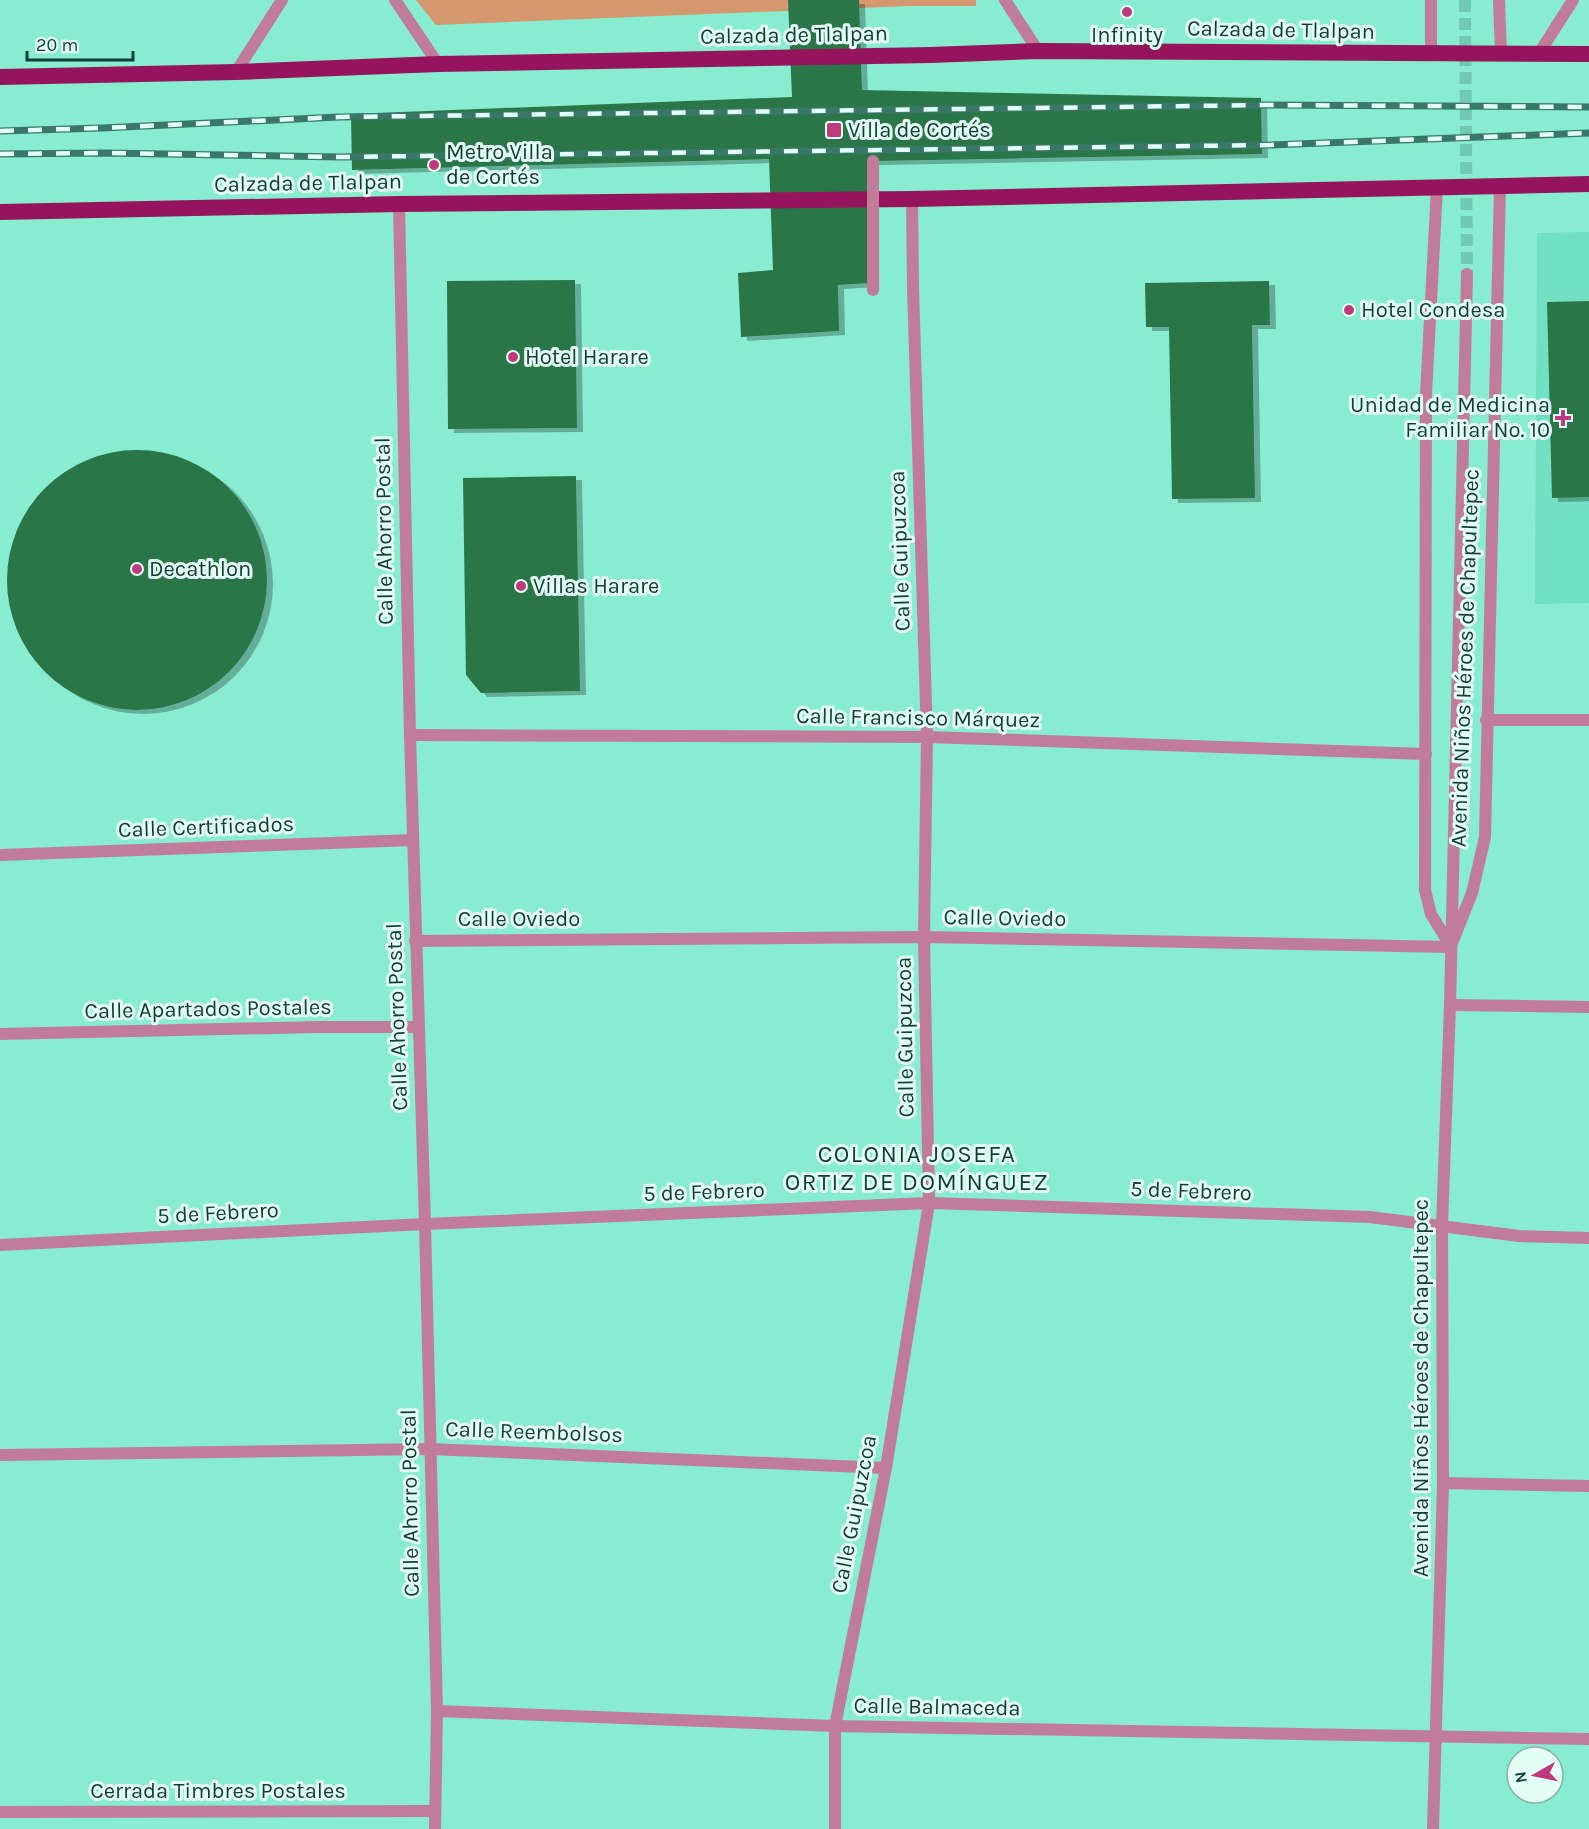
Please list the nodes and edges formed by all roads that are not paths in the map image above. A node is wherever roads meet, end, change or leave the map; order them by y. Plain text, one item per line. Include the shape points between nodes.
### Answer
1 (282, 0) edge
2 (395, 0) edge
3 (1005, 0) edge
4 (1431, 0) edge
5 (1499, 0) edge
6 (1573, 0) edge
7 (1038, 51) junction
8 (1431, 54) junction
9 (1589, 54) edge
10 (1501, 55) junction
11 (1538, 55) junction
12 (438, 64) junction
13 (236, 72) junction
14 (0, 77) edge
15 (873, 161) dead end
16 (1589, 184) edge
17 (1500, 186) junction
18 (1437, 188) junction
19 (912, 200) junction
20 (399, 204) junction
21 (0, 212) edge
22 (1467, 274) tunnel mouth
23 (873, 290) dead end
24 (1486, 720) junction
25 (1589, 720) edge
26 (410, 735) junction
27 (927, 737) junction
28 (1426, 754) junction
29 (413, 840) junction
30 (0, 855) edge
31 (924, 938) junction
32 (415, 941) junction
33 (1451, 947) junction
34 (1450, 1005) junction
35 (1589, 1007) edge
36 (418, 1027) junction
37 (0, 1034) edge
38 (929, 1203) junction
39 (425, 1224) junction
40 (1442, 1226) junction
41 (1589, 1238) edge
42 (0, 1245) edge
43 (429, 1449) junction
44 (0, 1455) edge
45 (885, 1468) junction
46 (1443, 1483) junction
47 (1589, 1486) edge
48 (437, 1711) junction
49 (835, 1726) junction
50 (1436, 1736) junction
51 (1589, 1739) edge
52 (435, 1811) junction
53 (0, 1812) edge
54 (435, 1829) edge
55 (836, 1829) edge
56 (1433, 1829) edge

1 - 13 street
2 - 12 street
3 - 7 street
4 - 8 street
5 - 10 street
6 - 11 street
7 - 8 highway, Calzada de Tlalpan
7 - 12 highway, Calzada de Tlalpan
8 - 10 highway, Calzada de Tlalpan
9 - 11 highway, Calzada de Tlalpan
10 - 11 highway, Calzada de Tlalpan
12 - 13 highway, Calzada de Tlalpan
13 - 14 highway, Calzada de Tlalpan
15 - 23 street, bridge
16 - 17 highway, Calzada de Tlalpan
17 - 18 highway, Calzada de Tlalpan
17 - 24 street, Avenida Niños Héroes de Chapultepec
18 - 19 highway, Calzada de Tlalpan
18 - 28 street, Avenida Niños Héroes de Chapultepec via 1426,394
19 - 20 highway, Calzada de Tlalpan
19 - 27 street, Calle Guipuzcoa
20 - 21 highway, Calzada de Tlalpan
20 - 26 street, Calle Ahorro Postal
22 - 33 street, Avenida Niños Héroes de Chapultepec
24 - 25 street
24 - 33 street, Avenida Niños Héroes de Chapultepec via 1485,837 1472,893
26 - 27 street, Calle Francisco Márquez
26 - 29 street, Calle Ahorro Postal
27 - 28 street, Calle Francisco Márquez
27 - 31 street, Calle Guipuzcoa
28 - 33 street, Avenida Niños Héroes de Chapultepec via 1425,890 1431,914
29 - 30 street, Calle Certificados
29 - 32 street, Calle Ahorro Postal
31 - 32 street, Calle Oviedo
31 - 33 street, Calle Oviedo
31 - 38 street, Calle Guipuzcoa
32 - 36 street, Calle Ahorro Postal
33 - 34 street, Avenida Niños Héroes de Chapultepec
34 - 35 street
34 - 40 street, Avenida Niños Héroes de Chapultepec
36 - 37 street, Calle Apartados Postales
36 - 39 street, Calle Ahorro Postal
38 - 39 street, 5 de Febrero
38 - 40 street, 5 de Febrero via 1370,1217
38 - 45 street, Calle Guipuzcoa
39 - 42 street, 5 de Febrero
39 - 43 street, Calle Ahorro Postal
40 - 41 street, 5 de Febrero via 1519,1236
40 - 46 street, Avenida Niños Héroes de Chapultepec
43 - 44 street, Calle Reembolsos
43 - 45 street, Calle Reembolsos
43 - 48 street, Calle Ahorro Postal
45 - 49 street, Calle Guipuzcoa
46 - 47 street
46 - 50 street, Avenida Niños Héroes de Chapultepec
48 - 49 street, Calle Balmaceda
48 - 52 street, Calle Ahorro Postal
49 - 50 street, Calle Balmaceda
49 - 55 street, Calle Guipuzcoa
50 - 51 street, Calle Balmaceda
50 - 56 street, Avenida Niños Héroes de Chapultepec
52 - 53 street, Cerrada Timbres Postales
52 - 54 street, Calle Ahorro Postal

